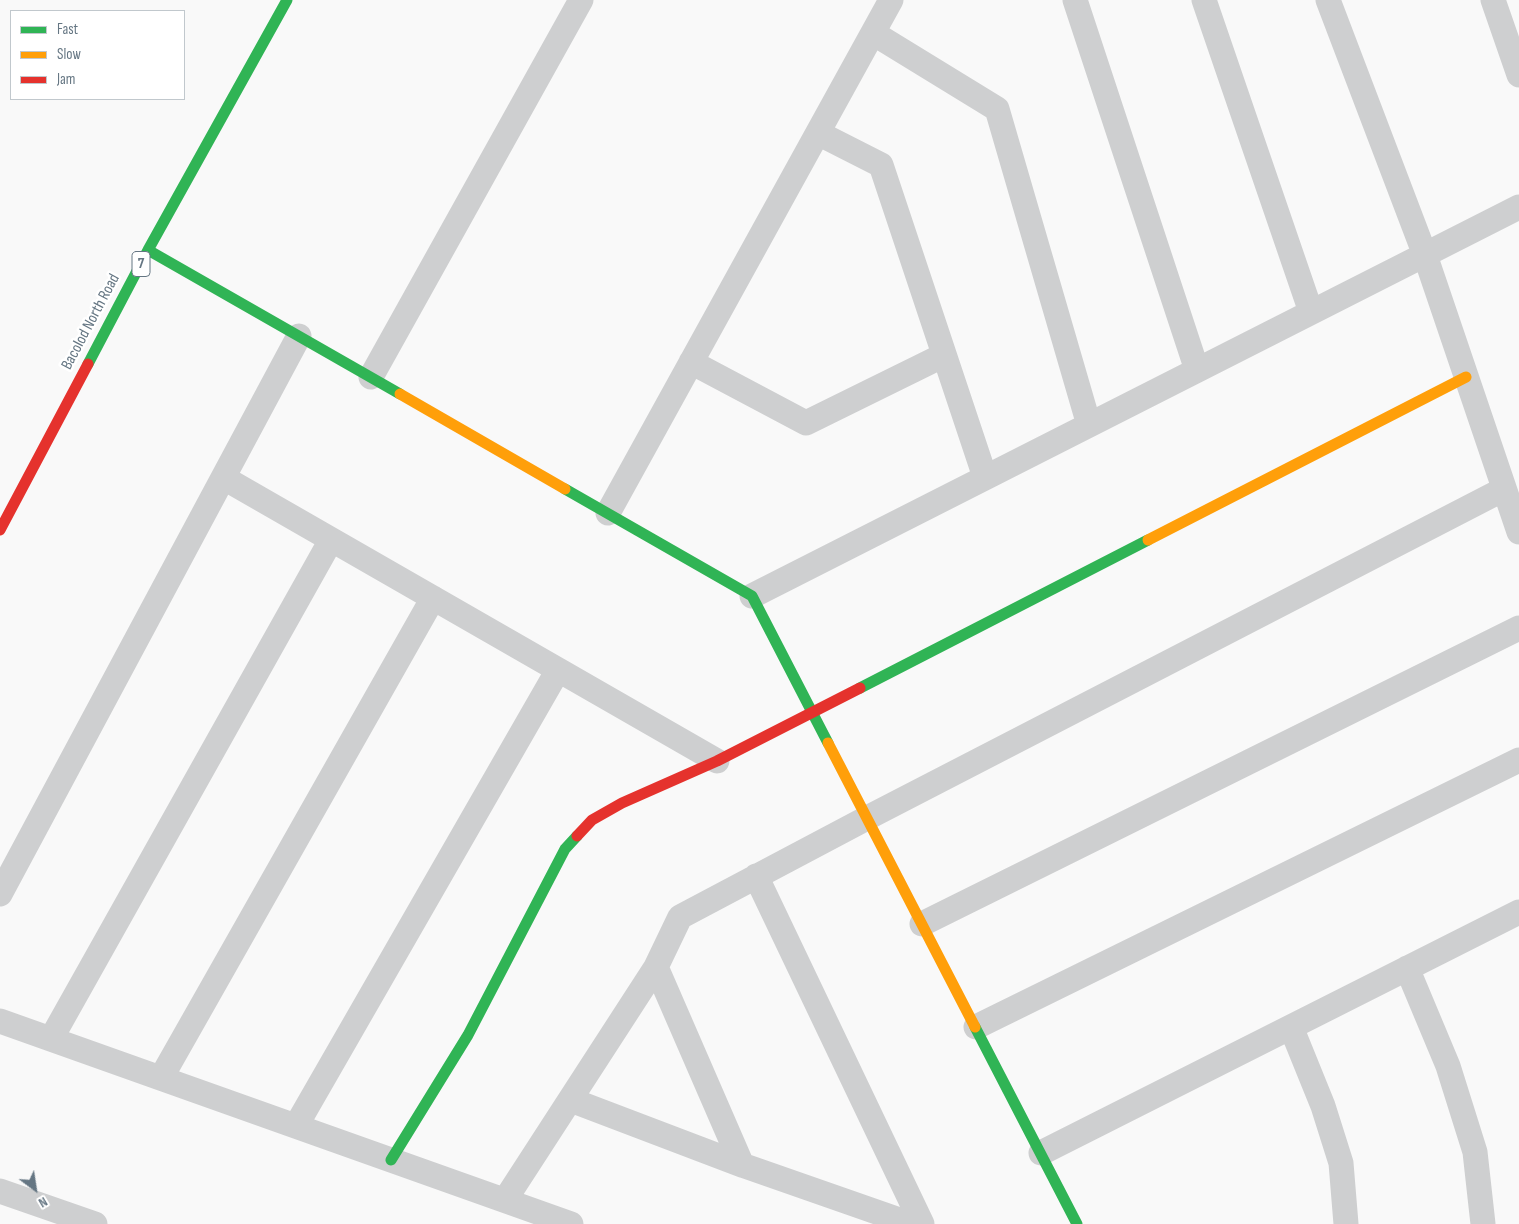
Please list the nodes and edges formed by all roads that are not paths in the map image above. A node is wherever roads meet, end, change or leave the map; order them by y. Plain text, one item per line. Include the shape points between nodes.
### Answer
1 (287, 0) edge
2 (582, 0) edge
3 (891, 0) edge
4 (1075, 0) edge
5 (1204, 0) edge
6 (1328, 0) edge
7 (1493, 0) edge
8 (873, 33) junction
9 (1519, 75) edge
10 (818, 133) junction
11 (1519, 207) edge
12 (148, 250) junction
13 (1425, 255) junction
14 (1311, 312) junction
15 (299, 336) junction
16 (944, 355) junction
17 (691, 362) junction
18 (1197, 370) junction
19 (371, 377) junction
20 (1466, 377) junction
21 (1089, 425) junction
22 (224, 478) junction
23 (985, 478) junction
24 (1504, 489) junction
25 (608, 513) junction
26 (0, 530) edge
27 (1519, 532) edge
28 (331, 540) junction
29 (752, 596) junction
30 (433, 598) junction
31 (1519, 628) edge
32 (558, 670) junction
33 (813, 713) junction
34 (1519, 760) edge
35 (717, 761) junction
36 (867, 818) junction
37 (756, 876) junction
38 (0, 894) edge
39 (1519, 912) edge
40 (922, 924) junction
41 (656, 967) junction
42 (1407, 968) junction
43 (0, 1021) edge
44 (976, 1027) junction
45 (1291, 1027) junction
46 (51, 1040) junction
47 (160, 1078) junction
48 (571, 1100) junction
49 (296, 1126) junction
50 (1041, 1153) junction
51 (392, 1160) junction
52 (742, 1165) junction
53 (0, 1191) edge
54 (505, 1200) junction
55 (95, 1224) edge
56 (571, 1224) edge
57 (911, 1224) edge
58 (922, 1224) edge
59 (1078, 1224) edge
60 (1346, 1224) edge
61 (1483, 1224) edge

1 - 12 main road, Bacolod North Road / 7
2 - 19 street
3 - 8 street
4 - 18 street
5 - 14 street
6 - 13 street
7 - 9 street
8 - 10 street
8 - 21 street via 997,109
10 - 16 street via 881,165
10 - 17 street
11 - 13 street
12 - 15 main road
12 - 26 main road, Bacolod North Road / 7
13 - 14 street
13 - 20 street
14 - 18 street
15 - 19 main road
15 - 22 street
16 - 17 street via 806,423
16 - 23 street
17 - 25 street
18 - 21 street
19 - 25 main road
20 - 24 street
20 - 33 main road
21 - 23 street
22 - 28 street
22 - 38 street
23 - 29 street
24 - 27 street
24 - 36 street
25 - 29 main road
28 - 30 street
28 - 46 street
29 - 33 main road
30 - 32 street
30 - 47 street
31 - 40 street
32 - 35 street
32 - 49 street
33 - 35 main road
33 - 36 main road
34 - 44 street
35 - 51 main road via 592,820 565,849 468,1035
36 - 37 street
36 - 40 main road
37 - 41 street via 680,918
37 - 58 street
39 - 42 street
40 - 44 main road
41 - 48 street
41 - 52 street
42 - 45 street
42 - 61 street via 1448,1066 1475,1152
43 - 46 street
44 - 50 main road
45 - 50 street
45 - 60 street via 1323,1106 1341,1163
46 - 47 street
47 - 49 street
48 - 52 street
48 - 54 street
49 - 51 street
50 - 59 main road
51 - 54 street
52 - 57 street
53 - 55 street
54 - 56 street

